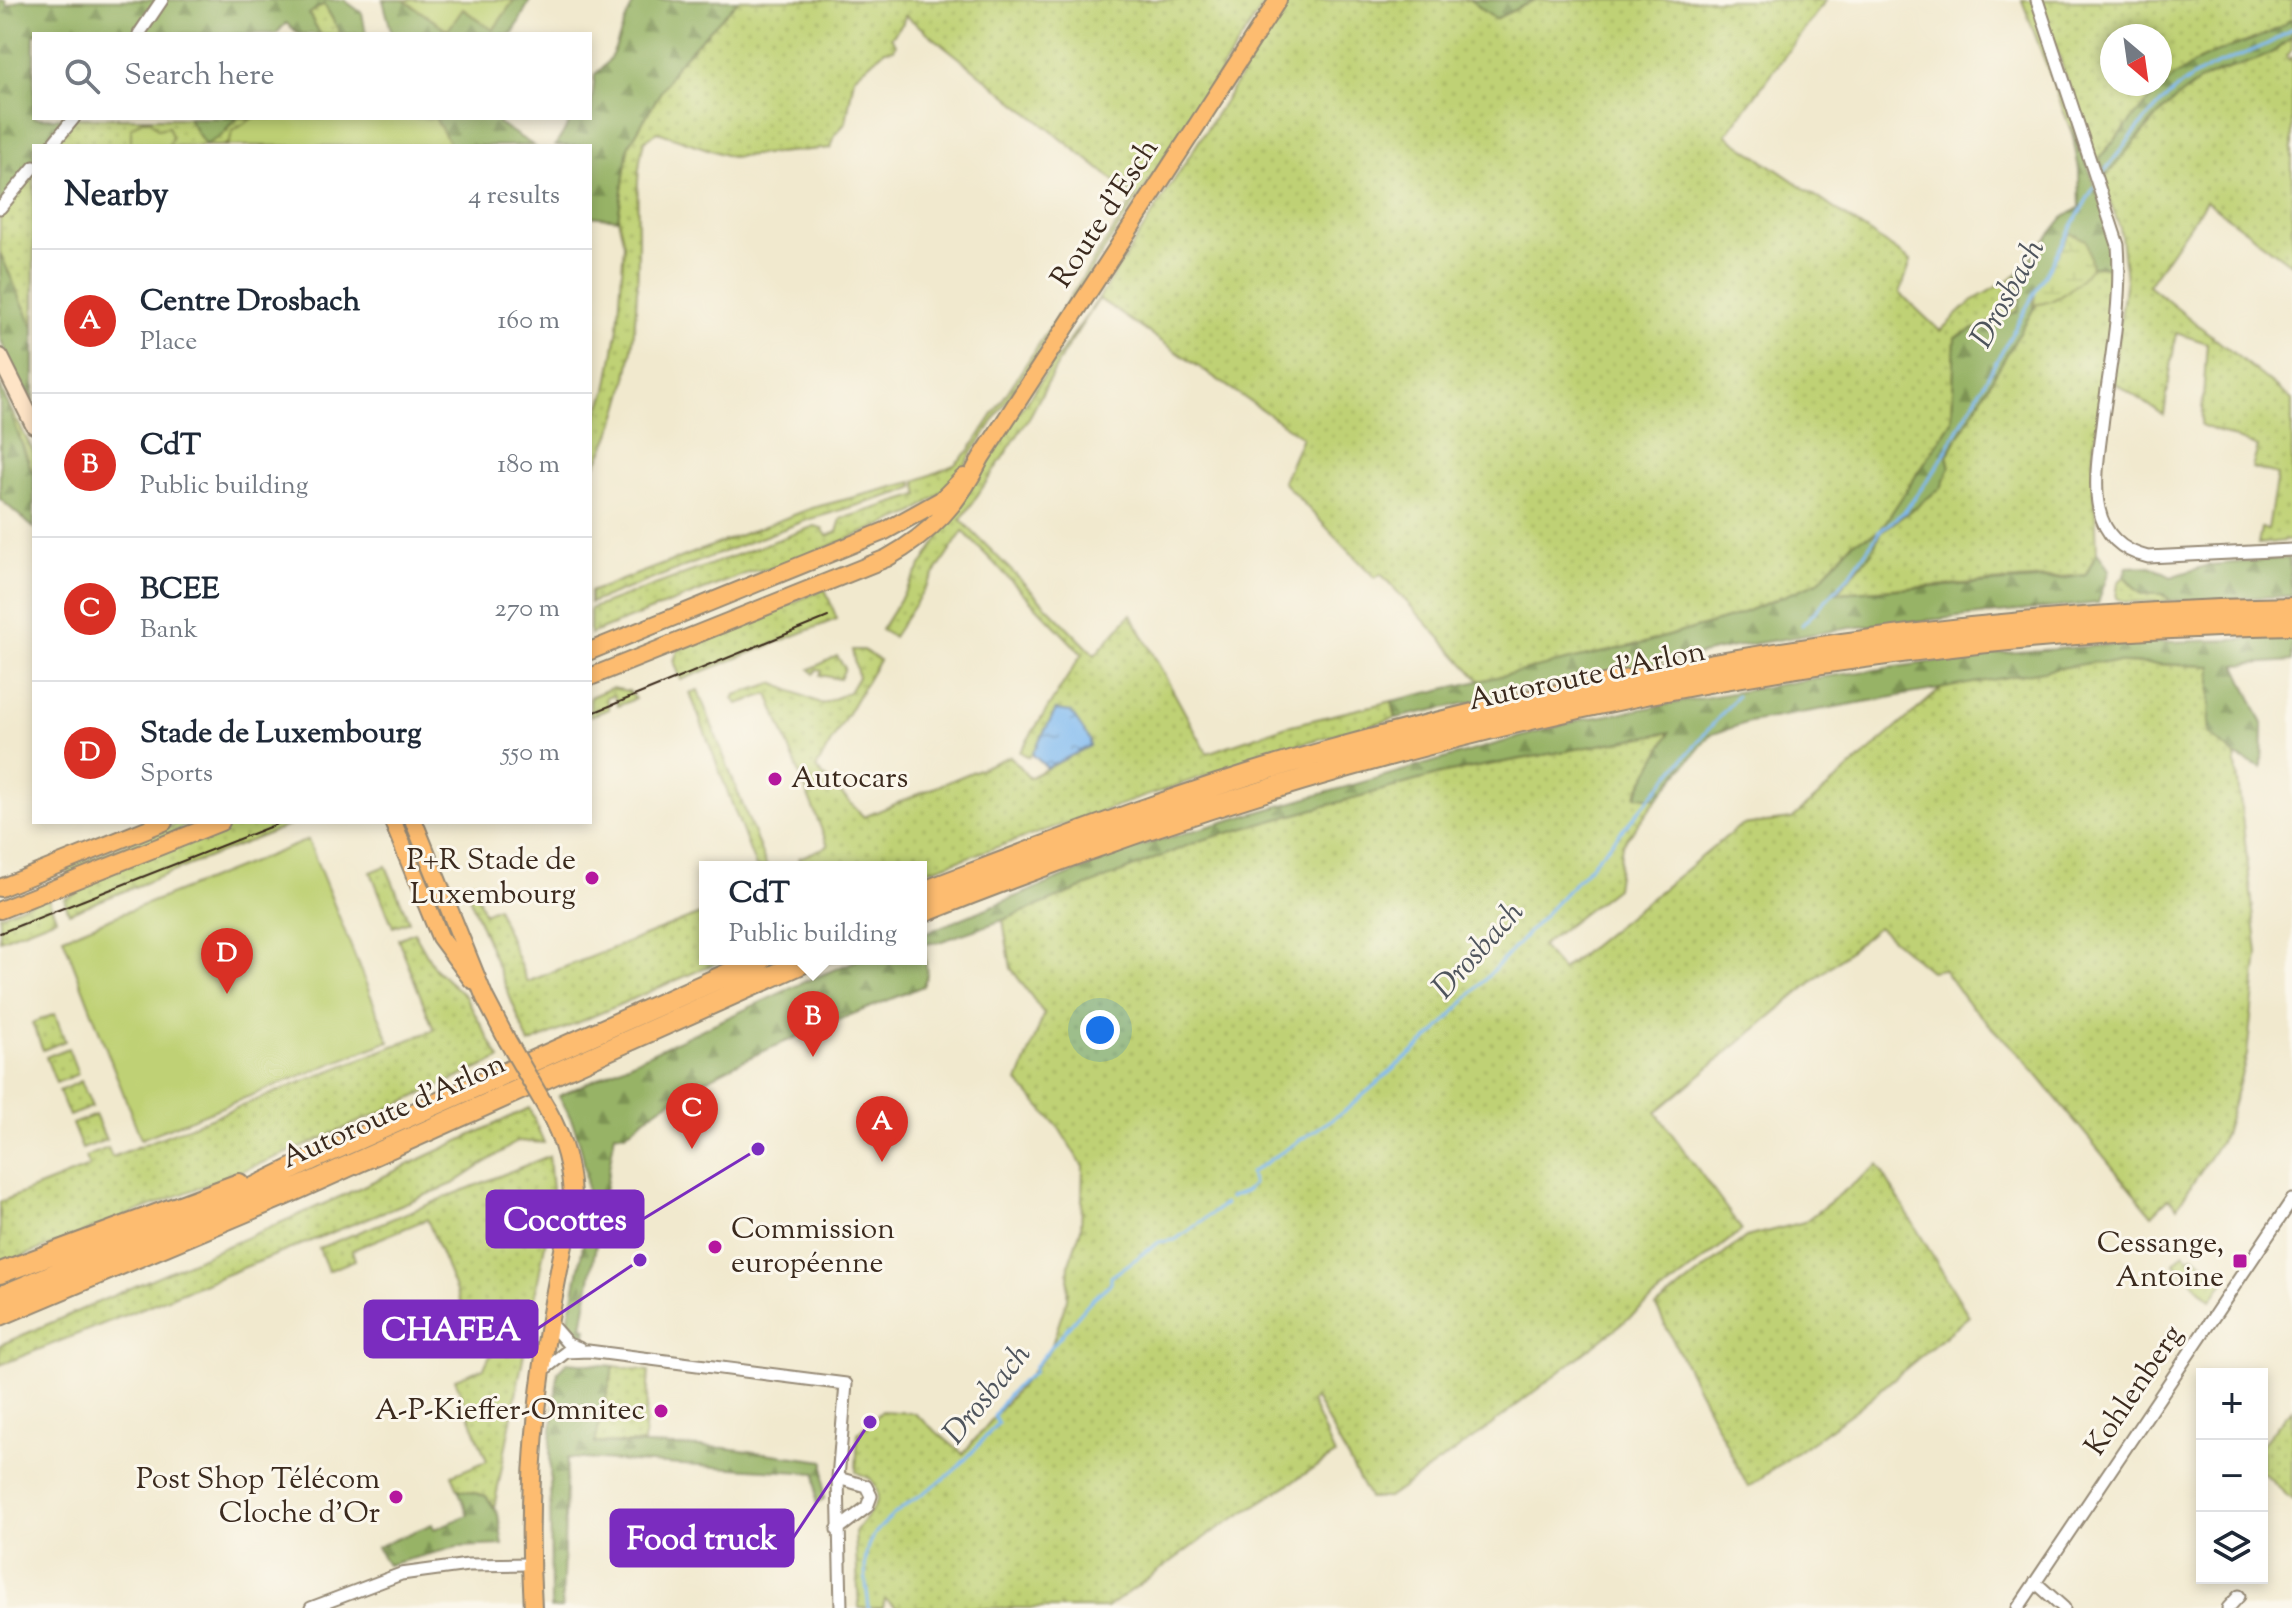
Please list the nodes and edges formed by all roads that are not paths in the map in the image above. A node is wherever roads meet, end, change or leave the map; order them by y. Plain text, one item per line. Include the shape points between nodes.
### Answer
1 (162, 0) edge
2 (1278, 0) edge
3 (2037, 0) edge
4 (140, 32) edge
5 (72, 120) edge
6 (53, 144) edge
7 (32, 169) edge
8 (0, 208) edge
9 (0, 357) edge
10 (32, 421) edge
11 (981, 458) junction
12 (2292, 550) edge
13 (2292, 608) edge
14 (2292, 624) edge
15 (592, 650) edge
16 (592, 676) edge
17 (159, 824) edge
18 (216, 824) edge
19 (394, 824) edge
20 (415, 824) edge
21 (0, 888) edge
22 (927, 891) edge
23 (0, 910) edge
24 (927, 911) edge
25 (749, 965) edge
26 (798, 965) edge
27 (485, 998) junction
28 (315, 1158) junction
29 (2292, 1200) edge
30 (0, 1273) edge
31 (1, 1307) edge
32 (547, 1321) junction
33 (588, 1351) junction
34 (539, 1375) junction
35 (838, 1478) junction
36 (837, 1530) junction
37 (531, 1564) junction
38 (2035, 1582) junction
39 (2239, 1596) dead end
40 (327, 1605) edge
41 (311, 1608) edge
42 (533, 1608) edge
43 (841, 1608) edge
44 (2018, 1608) edge
45 (2064, 1608) edge
46 (2228, 1608) edge

1 - 4 street
2 - 11 main road, Route d'Esch
3 - 12 street via 2116,234 2120,266 2098,455 2099,507 2105,526 2115,542 2148,557
5 - 6 street
7 - 8 street
9 - 10 main road
11 - 15 main road via 941,500 885,531
11 - 16 main road via 956,503 908,546
13 - 22 highway, Autoroute d'Arlon via 1974,627 1847,642 1634,678 1307,758 1144,810
14 - 24 highway, Autoroute d'Arlon via 1977,642 1738,676 1567,709 1261,790
17 - 21 main road
18 - 23 main road
19 - 27 main road via 440,937
20 - 27 main road
25 - 28 highway, Autoroute d'Arlon
26 - 31 highway, Autoroute d'Arlon via 284,1195
27 - 32 main road, bridge via 565,1148 572,1208
28 - 30 highway
28 - 31 highway, Autoroute d'Arlon via 58,1274
29 - 38 street, Kohlenberg
32 - 33 street via 568,1344
32 - 34 main road
33 - 34 street via 566,1352
33 - 35 street via 846,1384
34 - 37 main road via 532,1438
35 - 36 street
35 - 36 street via 866,1486 871,1496 867,1507
36 - 43 street
37 - 40 street via 401,1574
37 - 42 main road
38 - 44 street, Kohlenberg
38 - 45 street
39 - 46 street
40 - 41 street

